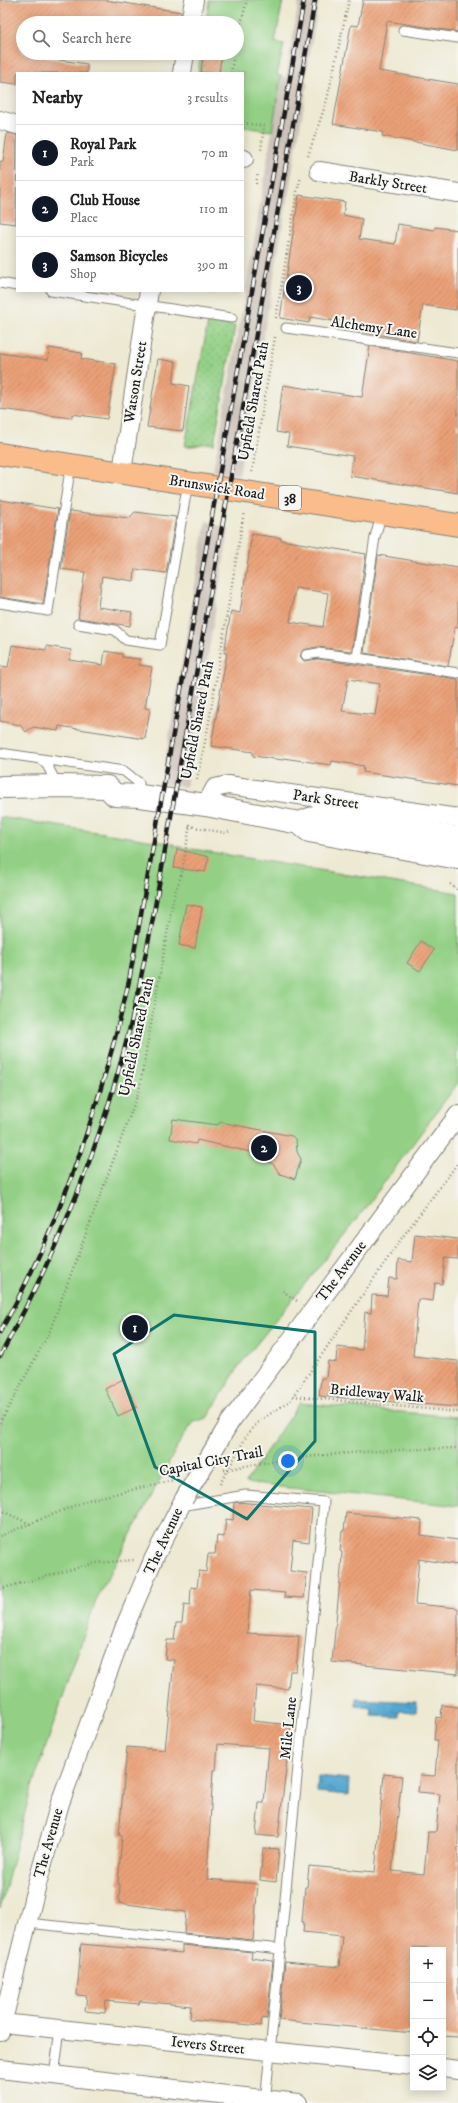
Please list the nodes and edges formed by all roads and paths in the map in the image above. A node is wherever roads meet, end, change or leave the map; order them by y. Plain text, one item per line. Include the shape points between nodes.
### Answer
1 (194, 0) edge
2 (247, 0) edge
3 (349, 0) edge
4 (191, 16) edge
5 (243, 16) edge
6 (403, 30) dead end
7 (458, 38) edge
8 (184, 60) edge
9 (233, 60) edge
10 (182, 72) edge
11 (231, 72) edge
12 (0, 120) edge
13 (0, 126) edge
14 (16, 126) edge
15 (16, 126) edge
16 (309, 169) junction
17 (458, 193) edge
18 (0, 283) edge
19 (16, 286) edge
20 (65, 292) edge
21 (148, 298) edge
22 (232, 318) dead end
23 (276, 323) dead end
24 (286, 328) dead end
25 (276, 334) dead end
26 (458, 353) edge
27 (0, 454) edge
28 (71, 464) junction
29 (122, 472) junction
30 (188, 482) junction
31 (248, 491) junction
32 (382, 513) junction
33 (458, 525) edge
34 (0, 603) edge
35 (78, 624) dead end
36 (306, 654) dead end
37 (357, 658) junction
38 (458, 673) edge
39 (0, 753) edge
40 (41, 759) junction
41 (58, 786) junction
42 (1, 787) edge
43 (115, 795) junction
44 (140, 796) junction
45 (200, 804) junction
46 (458, 818) edge
47 (300, 823) junction
48 (458, 838) edge
49 (458, 858) edge
50 (450, 884) dead end
51 (458, 890) edge
52 (458, 1115) edge
53 (458, 1163) edge
54 (293, 1396) junction
55 (458, 1412) edge
56 (0, 1423) edge
57 (458, 1448) edge
58 (219, 1471) dead end
59 (182, 1478) dead end
60 (220, 1484) dead end
61 (181, 1503) junction
62 (0, 1510) edge
63 (31, 1524) junction
64 (0, 1536) edge
65 (154, 1558) junction
66 (0, 1589) edge
67 (27, 1923) junction
68 (280, 1949) junction
69 (1, 2027) edge
70 (60, 2029) junction
71 (270, 2052) junction
72 (410, 2066) edge
73 (446, 2068) edge
74 (0, 2069) edge
75 (458, 2070) edge
76 (54, 2076) junction
77 (265, 2102) edge
78 (298, 2103) edge

1 - 4 street
2 - 5 path
3 - 16 path, Upfield Shared Path
6 - 7 lane
8 - 10 street
9 - 11 path
12 - 14 street
13 - 15 street
16 - 17 street, Barkly Street
16 - 23 path, Upfield Shared Path via 297,191
18 - 19 lane
20 - 21 lane
21 - 22 lane
21 - 29 street, Watson Street
24 - 26 lane, Alchemy Lane
25 - 31 path, Upfield Shared Path
27 - 28 main road, Brunswick Road / 38
28 - 29 main road, Brunswick Road / 38
28 - 34 lane via 48,611
29 - 30 main road, Brunswick Road / 38
30 - 31 main road, Brunswick Road / 38
30 - 35 lane via 160,645 126,640 115,630
31 - 32 main road, Brunswick Road / 38
31 - 45 path, Upfield Shared Path via 208,728
32 - 33 main road, Brunswick Road / 38
32 - 37 lane via 375,537
36 - 37 lane via 318,652
37 - 38 lane
39 - 40 lane
40 - 41 lane
40 - 44 lane via 124,771 139,782
41 - 42 street, Park Street
41 - 43 street, Park Street via 107,787
42 - 43 street, Park Street via 64,800 110,799
43 - 44 street, Park Street
44 - 45 street, Park Street
45 - 46 street, Park Street via 215,788 228,785
45 - 47 street, Park Street
45 - 56 path, Upfield Shared Path via 174,895 139,1091 49,1333
47 - 48 street, Park Street via 318,816
47 - 49 street, Park Street via 309,831
50 - 51 path
52 - 61 street, The Avenue, bridge via 230,1422
53 - 54 path via 401,1239
54 - 55 path, Bridleway Walk
54 - 60 path, bridge via 290,1401 259,1421 247,1435
57 - 58 path, Capital City Trail via 336,1452
59 - 63 path, Capital City Trail via 88,1500
61 - 65 street, The Avenue
61 - 68 lane, Mile Lane via 246,1495 324,1502
62 - 63 path
63 - 64 path, Capital City Trail
65 - 66 path via 95,1563
65 - 67 street, The Avenue via 125,1626 60,1803
67 - 68 lane
67 - 69 street, The Avenue
68 - 71 lane, Mile Lane
69 - 70 street, Ievers Street
70 - 71 street, Ievers Street
70 - 76 lane
71 - 72 street, Ievers Street
71 - 77 lane, Mile Lane
73 - 75 street
74 - 76 street
76 - 77 street
77 - 78 street

